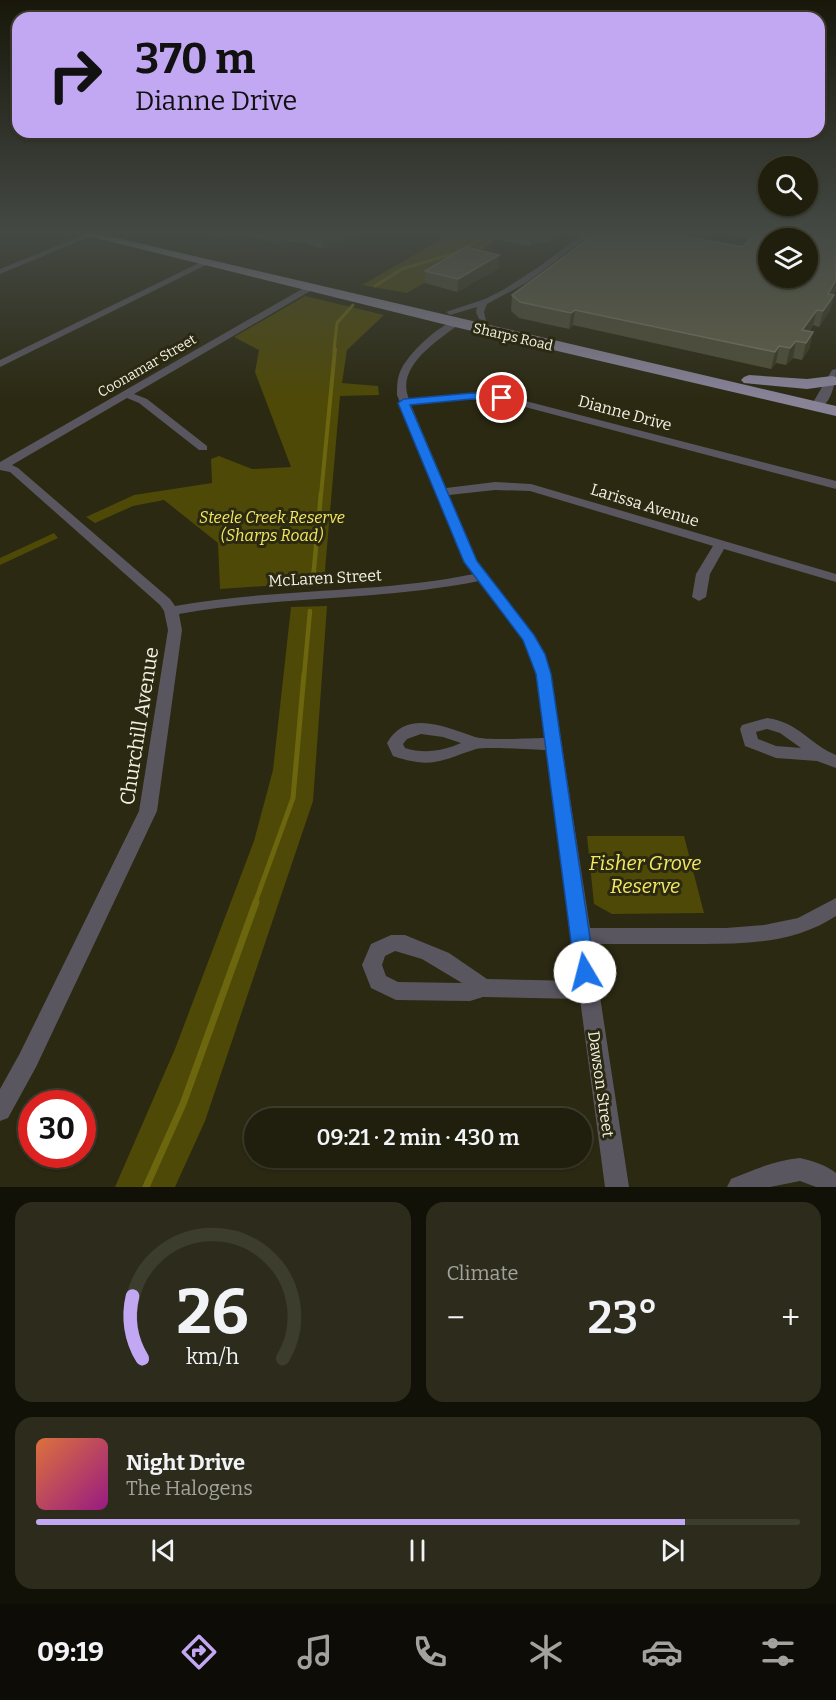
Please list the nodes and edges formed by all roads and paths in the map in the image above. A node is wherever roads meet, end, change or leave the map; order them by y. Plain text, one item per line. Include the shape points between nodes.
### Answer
1 (152, 289) edge
2 (307, 289) edge
3 (316, 289) edge
4 (343, 289) edge
5 (508, 289) edge
6 (483, 303) junction
7 (452, 318) junction
8 (483, 319) junction
9 (0, 364) edge
10 (834, 377) edge
11 (749, 380) junction
12 (126, 394) junction
13 (825, 401) edge
14 (404, 403) junction
15 (836, 411) edge
16 (203, 448) dead end
17 (2, 466) edge
18 (836, 485) edge
19 (442, 492) junction
20 (720, 544) junction
21 (480, 577) junction
22 (836, 578) edge
23 (699, 597) dead end
24 (171, 611) junction
25 (474, 743) dead end
26 (554, 744) junction
27 (817, 755) dead end
28 (836, 762) edge
29 (836, 906) edge
30 (580, 936) junction
31 (483, 988) junction
32 (588, 990) junction
33 (0, 1110) edge
34 (617, 1187) edge
35 (739, 1187) edge
36 (834, 1187) edge

1 - 9 street
2 - 12 street, Coonamar Street
3 - 7 main road, Sharps Road
4 - 7 main road, Sharps Road via 429,307 430,312
5 - 6 street
6 - 7 street
6 - 8 street
7 - 8 main road, Sharps Road
7 - 13 main road, Sharps Road
7 - 14 street, Dawson Street via 412,357 402,377
8 - 11 main road, Sharps Road
10 - 11 main road via 807,384
10 - 13 street
11 - 13 main road, Sharps Road
12 - 16 street via 143,401
12 - 17 street, Coonamar Street
13 - 15 main road, Sharps Road
14 - 18 street, Dianne Drive via 472,396 502,398
14 - 19 street, Dawson Street
17 - 24 street via 14,470
19 - 20 street, Larissa Avenue via 495,486 531,489
19 - 21 street, Dawson Street
20 - 22 street, Larissa Avenue
20 - 23 street via 703,574
21 - 24 street, McLaren Street via 425,589 221,600
21 - 26 street, Dawson Street via 538,654
24 - 33 street, Churchill Avenue via 174,643 148,811
25 - 26 street
26 - 30 street, Dawson Street
27 - 28 street
29 - 30 street via 809,924 753,936
30 - 32 street, Dawson Street
31 - 31 street via 470,992 396,991 378,982 372,965 378,950 393,942 410,945 474,978
31 - 32 street
32 - 34 street, Dawson Street
35 - 36 street via 793,1168 818,1173

